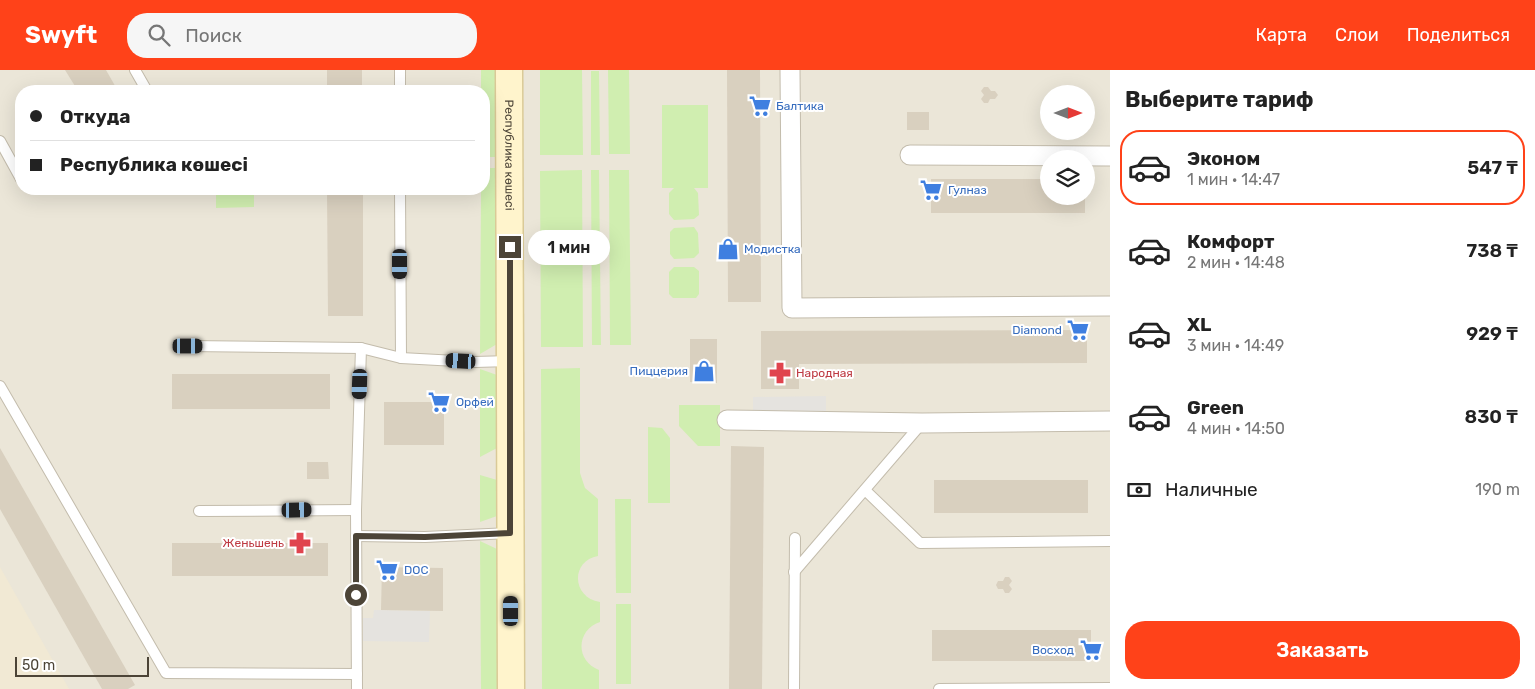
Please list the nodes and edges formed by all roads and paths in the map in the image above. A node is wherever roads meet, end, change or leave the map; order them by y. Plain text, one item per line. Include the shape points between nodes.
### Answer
1 (135, 70) edge
2 (400, 70) edge
3 (509, 70) edge
4 (790, 70) edge
5 (144, 85) edge
6 (400, 85) edge
7 (0, 141) edge
8 (910, 155) dead end
9 (1110, 156) edge
10 (15, 168) edge
11 (400, 195) edge
12 (1110, 306) edge
13 (188, 346) dead end
14 (361, 348) junction
15 (401, 358) junction
16 (510, 361) junction
17 (0, 386) edge
18 (727, 420) dead end
19 (1110, 421) edge
20 (922, 423) junction
21 (865, 490) junction
22 (356, 510) junction
23 (199, 511) dead end
24 (510, 533) junction
25 (356, 536) junction
26 (795, 538) dead end
27 (1110, 541) edge
28 (794, 572) junction
29 (356, 674) junction
30 (1110, 688) edge
31 (357, 689) edge
32 (511, 689) edge
33 (794, 689) edge
34 (939, 689) edge

1 - 5 lane
2 - 6 lane
3 - 16 street, Республика көшесі
4 - 12 street via 792,308
7 - 10 lane
8 - 9 street
11 - 15 lane
13 - 14 lane
14 - 15 lane
14 - 22 lane
15 - 16 lane
16 - 24 street, Республика көшесі
17 - 29 lane via 166,673
18 - 20 street
19 - 20 street
20 - 21 lane
21 - 27 lane via 920,542
21 - 28 lane
22 - 23 lane
22 - 25 lane
24 - 25 lane
24 - 32 street, Республика көшесі
25 - 29 lane
26 - 28 lane
28 - 33 lane
29 - 31 lane
30 - 34 lane

